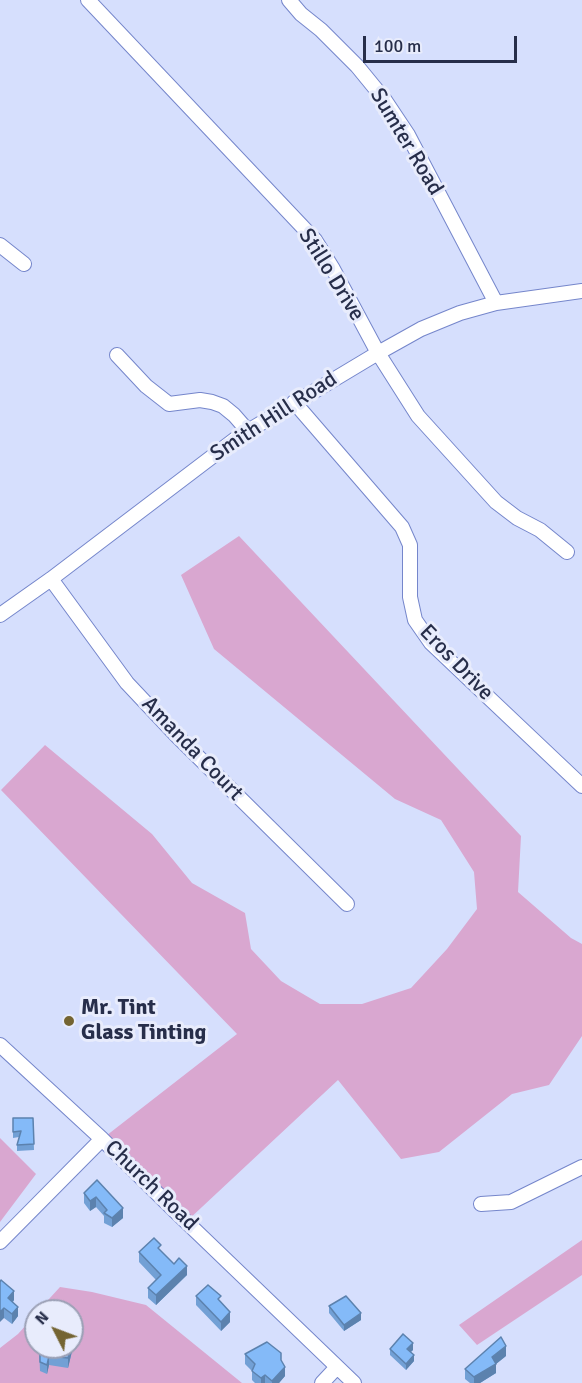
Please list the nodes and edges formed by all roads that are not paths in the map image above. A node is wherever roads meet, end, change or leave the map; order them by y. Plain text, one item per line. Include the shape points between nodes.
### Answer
1 (88, 0) edge
2 (290, 0) edge
3 (0, 245) edge
4 (24, 264) dead end
5 (582, 291) edge
6 (496, 303) junction
7 (378, 352) junction
8 (117, 355) dead end
9 (294, 402) junction
10 (248, 430) junction
11 (567, 552) dead end
12 (51, 579) junction
13 (0, 615) edge
14 (582, 786) edge
15 (347, 904) dead end
16 (0, 1045) edge
17 (102, 1139) junction
18 (582, 1167) edge
19 (481, 1204) dead end
20 (0, 1242) edge
21 (337, 1367) junction
22 (322, 1383) edge
23 (354, 1383) edge

1 - 7 street, Stillo Drive via 315,240
2 - 6 street, Sumter Road via 357,66 384,99 408,135
3 - 4 street
5 - 6 street, Smith Hill Road
6 - 7 street, Smith Hill Road via 431,325
7 - 9 street, Smith Hill Road
7 - 11 street, Stillo Drive via 418,416 496,502
8 - 10 street via 169,404 212,402 223,406
9 - 10 street, Smith Hill Road
9 - 14 street, Eros Drive via 402,527 410,545 410,597 415,620 431,643
10 - 12 street, Smith Hill Road
12 - 13 street, Smith Hill Road
12 - 15 street, Amanda Court via 127,682
16 - 17 street, Church Road
17 - 20 street
17 - 21 street, Church Road
18 - 19 street via 511,1202
21 - 22 street
21 - 23 street, Church Road

